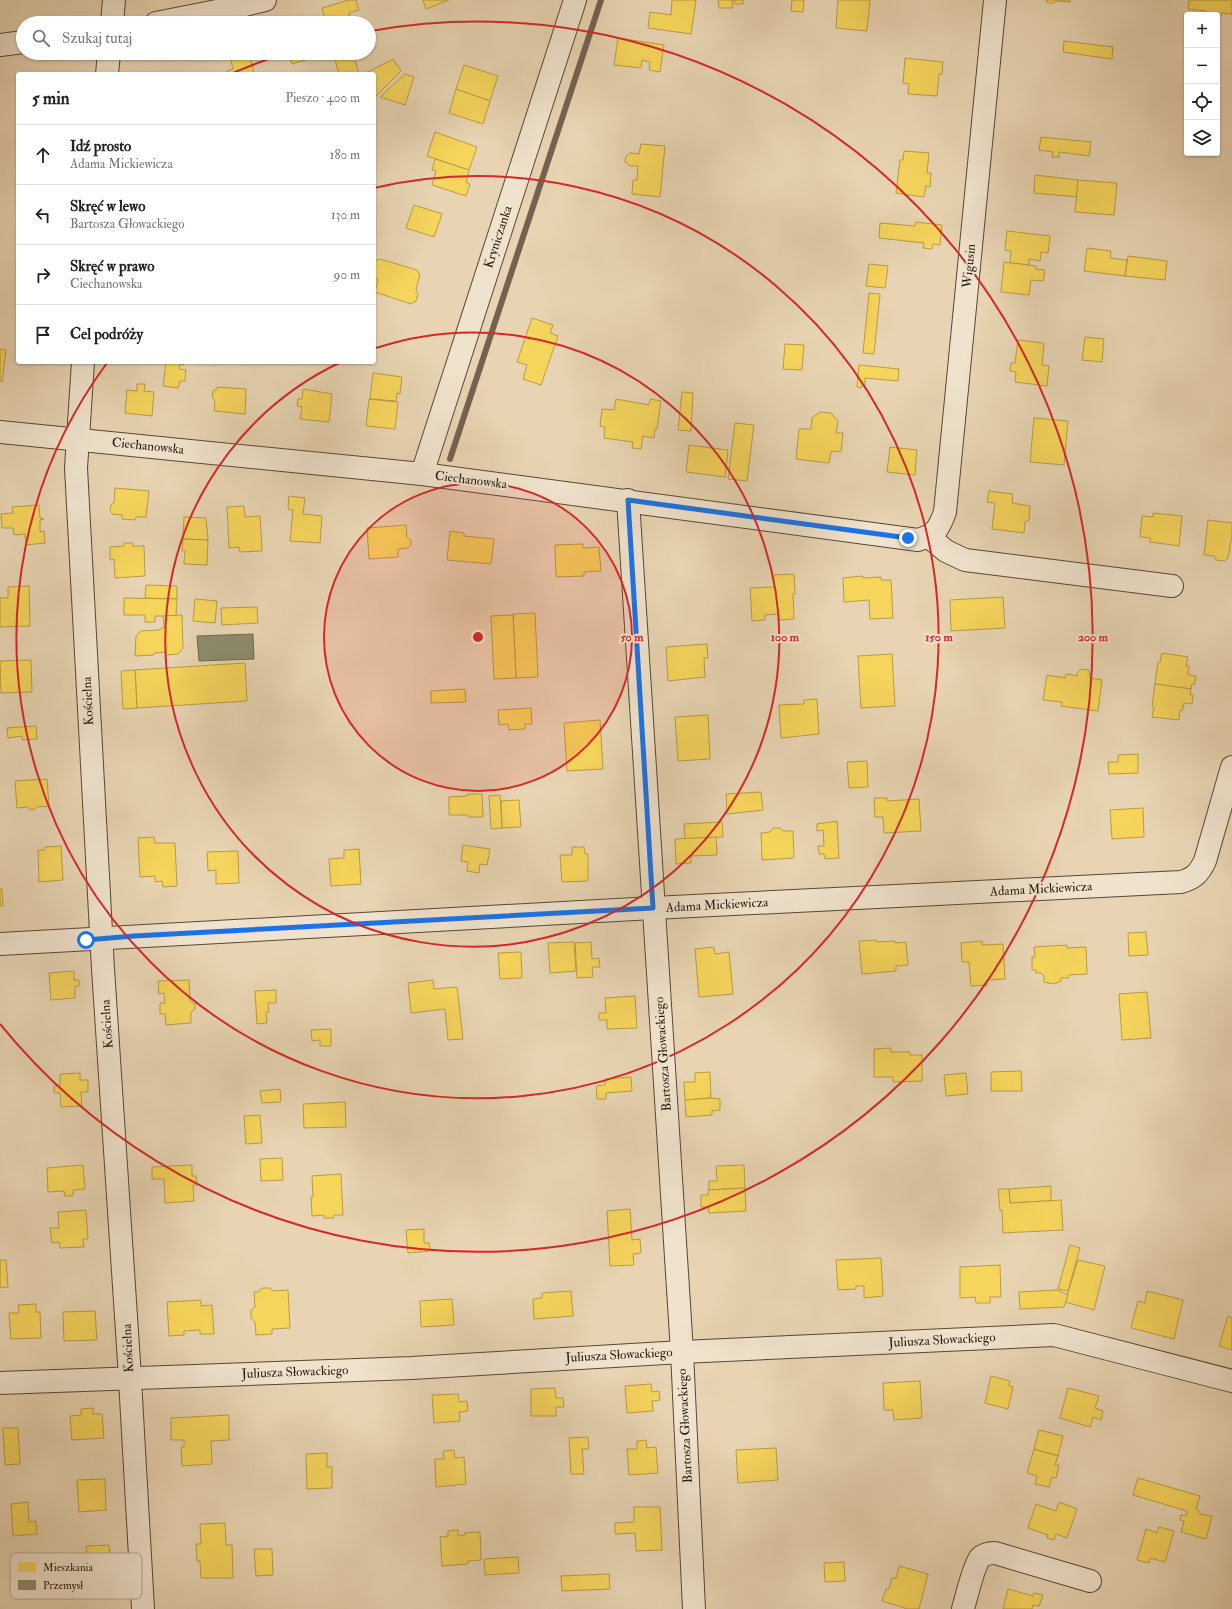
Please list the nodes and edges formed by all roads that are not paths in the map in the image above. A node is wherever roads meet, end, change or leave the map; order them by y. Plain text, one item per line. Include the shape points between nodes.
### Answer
1 (114, 0) edge
2 (264, 0) edge
3 (575, 0) edge
4 (995, 0) edge
5 (113, 16) edge
6 (191, 16) edge
7 (16, 43) edge
8 (0, 45) edge
9 (108, 60) edge
10 (107, 72) edge
11 (83, 364) edge
12 (0, 432) edge
13 (77, 439) junction
14 (422, 474) junction
15 (628, 500) junction
16 (933, 533) junction
17 (1172, 586) dead end
18 (1232, 767) edge
19 (653, 908) junction
20 (101, 938) junction
21 (0, 944) edge
22 (682, 1352) junction
23 (130, 1378) junction
24 (1232, 1381) edge
25 (0, 1383) edge
26 (140, 1553) edge
27 (1090, 1581) dead end
28 (142, 1591) edge
29 (143, 1609) edge
30 (694, 1609) edge
31 (963, 1609) edge

1 - 5 street
2 - 6 street
3 - 14 street, Kryniczanka
4 - 16 street, Wigusin via 945,512
7 - 8 street
9 - 10 street
11 - 13 street, Kościelna
12 - 13 street, Ciechanowska
13 - 14 street, Ciechanowska
13 - 20 street, Kościelna via 76,468
14 - 15 street, Ciechanowska
15 - 16 street, Ciechanowska via 918,540
15 - 19 street, Bartosza Głowackiego
16 - 17 street via 946,551 965,560
18 - 19 street, Adama Mickiewicza via 1205,861 1192,879 1181,882
19 - 20 street, Adama Mickiewicza
19 - 22 street, Bartosza Głowackiego
20 - 21 street, Adama Mickiewicza
20 - 23 street, Kościelna
22 - 23 street, Juliusza Słowackiego via 412,1368
22 - 24 street, Juliusza Słowackiego via 1054,1335
22 - 30 street, Bartosza Głowackiego
23 - 25 street, Juliusza Słowackiego
23 - 26 street, Kościelna
27 - 31 street via 989,1553 978,1561
28 - 29 street, Kościelna

